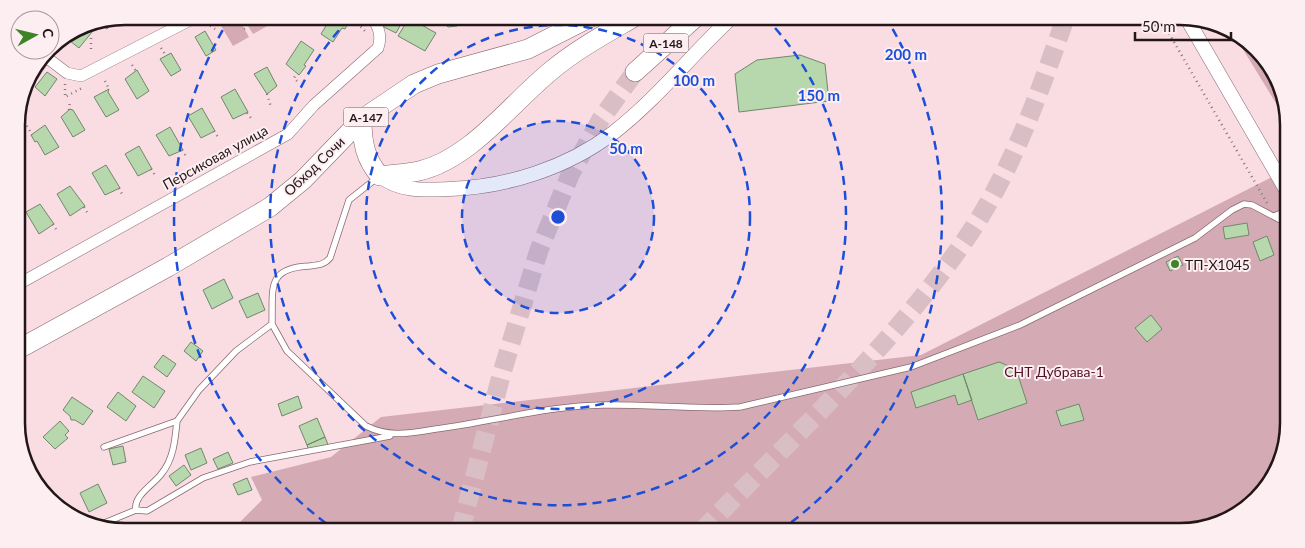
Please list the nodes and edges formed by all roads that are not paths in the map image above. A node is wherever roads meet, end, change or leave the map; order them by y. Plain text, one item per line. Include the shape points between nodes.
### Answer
1 (180, 25) edge
2 (377, 25) edge
3 (575, 25) edge
4 (622, 25) edge
5 (688, 25) edge
6 (724, 25) edge
7 (1191, 26) edge
8 (50, 60) edge
9 (635, 72) tunnel mouth
10 (362, 119) junction
11 (1273, 165) junction
12 (1280, 165) edge
13 (380, 176) junction
14 (1280, 178) edge
15 (1280, 214) edge
16 (1274, 216) junction
17 (1280, 219) edge
18 (25, 281) edge
19 (272, 324) junction
20 (25, 346) edge
21 (177, 421) junction
22 (406, 433) junction
23 (104, 447) dead end
24 (136, 510) junction
25 (108, 521) edge

1 - 8 street via 80,76 67,73
2 - 18 street, Персиковая улица via 381,39 378,48 320,99 288,134
3 - 10 highway, Обход Сочи / А-147 via 528,49 438,74 414,84
4 - 13 highway via 553,68 483,134 461,150 418,172
5 - 9 highway, А-148
6 - 13 street via 628,120 595,146 559,165 527,176 465,188 399,187
7 - 11 street
10 - 13 highway, А-147 via 364,150
10 - 20 highway, Обход Сочи / А-147 via 303,180 270,207
11 - 12 lane
11 - 14 street
13 - 19 lane via 349,200 327,262 280,272 273,288
15 - 16 lane
16 - 17 lane
16 - 22 lane via 1252,204 1244,204 1195,238 1020,325 911,367 740,407 602,405 525,413
19 - 21 lane via 236,351 199,390
19 - 22 lane via 287,351 366,426 382,434
21 - 23 lane
21 - 24 lane via 174,449 163,473 138,500
22 - 24 lane via 250,462 203,478 147,511
24 - 25 lane

